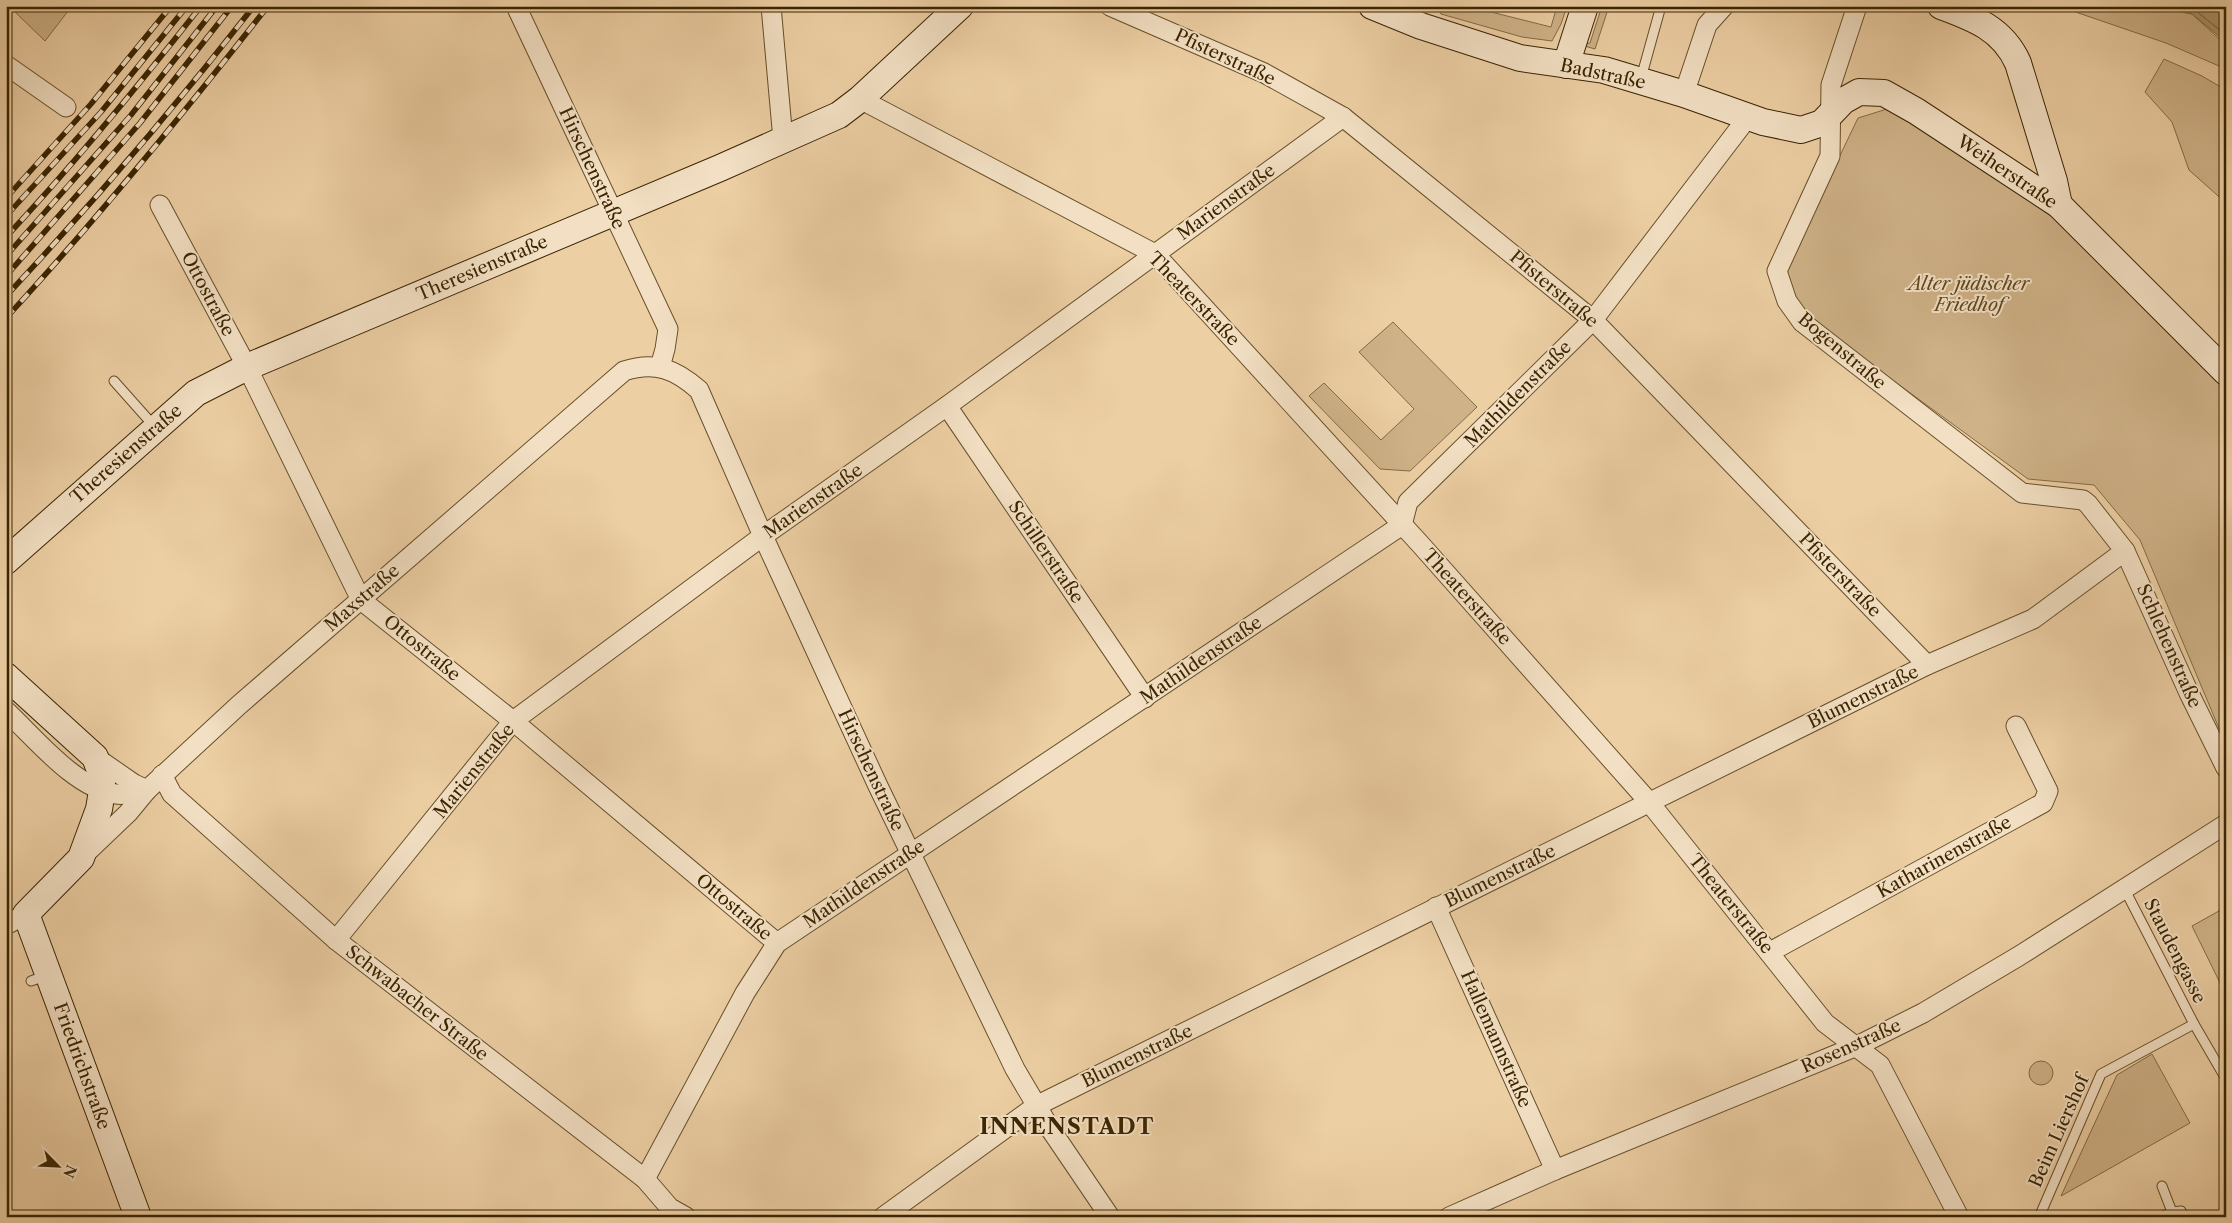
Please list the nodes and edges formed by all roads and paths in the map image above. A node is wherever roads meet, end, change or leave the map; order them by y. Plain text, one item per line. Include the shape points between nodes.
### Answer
1 (516, 6) edge
2 (771, 6) edge
3 (960, 6) edge
4 (1110, 6) edge
5 (1372, 6) edge
6 (1585, 6) edge
7 (1661, 6) edge
8 (1724, 6) edge
9 (1857, 6) edge
10 (1941, 6) edge
11 (6, 65) edge
12 (1566, 65) junction
13 (1641, 80) junction
14 (1684, 94) junction
15 (860, 99) junction
16 (66, 107) dead end
17 (1831, 113) junction
18 (1748, 117) junction
19 (1343, 118) junction
20 (783, 140) junction
21 (160, 205) dead end
22 (2059, 205) junction
23 (613, 213) junction
24 (1155, 254) junction
25 (1592, 320) junction
26 (247, 367) junction
27 (660, 367) junction
28 (2226, 372) edge
29 (114, 380) dead end
30 (699, 390) joint
31 (947, 406) junction
32 (156, 428) junction
33 (1402, 525) junction
34 (763, 536) junction
35 (2126, 551) junction
36 (12, 556) edge
37 (361, 600) junction
38 (1927, 665) junction
39 (6, 676) edge
40 (1145, 698) junction
41 (6, 711) edge
42 (514, 722) junction
43 (2016, 726) dead end
44 (95, 757) junction
45 (2226, 768) edge
46 (162, 775) junction
47 (147, 790) junction
48 (102, 791) junction
49 (1649, 802) junction
50 (2226, 824) edge
51 (910, 852) junction
52 (81, 858) junction
53 (2125, 890) junction
54 (1436, 907) junction
55 (16, 920) edge
56 (336, 940) junction
57 (777, 943) junction
58 (1770, 952) junction
59 (2194, 1024) junction
60 (1857, 1046) junction
61 (2226, 1079) edge
62 (1036, 1106) junction
63 (1555, 1170) junction
64 (645, 1179) junction
65 (2162, 1186) dead end
66 (2172, 1212) junction
67 (672, 1214) edge
68 (1958, 1216) edge
69 (2039, 1216) edge
70 (138, 1217) edge
71 (883, 1217) edge
72 (1110, 1217) edge
73 (1449, 1217) edge
74 (2161, 1217) edge
75 (2184, 1217) edge

1 - 23 street, Hirschenstraße
2 - 20 street
3 - 15 street, Theresienstraße
4 - 19 street, Pfisterstraße via 1264,73
5 - 12 street, Badstraße via 1421,26 1520,58
6 - 12 street
7 - 13 lane
8 - 14 street via 1707,25
9 - 17 street, Bogenstraße via 1831,85
10 - 22 street via 1978,20 2012,50
11 - 16 street
12 - 13 street, Badstraße via 1604,70
13 - 14 street, Badstraße
14 - 18 street, Badstraße
15 - 20 street, Theresienstraße via 839,115
15 - 24 street, Theaterstraße
17 - 18 street, Badstraße via 1822,123 1801,130
17 - 22 street, Weiherstraße via 1859,92 1884,93
17 - 35 street, Bogenstraße via 1830,156 1777,272 1792,308 1802,322 2022,493 2083,500
18 - 25 street, Mathildenstraße
19 - 24 street, Marienstraße
19 - 25 street, Pfisterstraße
20 - 23 street, Theresienstraße
21 - 26 street, Ottostraße
22 - 28 street, Weiherstraße
23 - 26 street, Theresienstraße
23 - 27 street, Hirschenstraße via 668,329
24 - 31 street, Marienstraße
24 - 33 street, Theaterstraße
25 - 33 street, Mathildenstraße via 1408,502
25 - 38 street, Pfisterstraße
26 - 32 street, Theresienstraße via 196,393
26 - 37 street, Ottostraße
27 - 30 street, Maxstraße via 684,378
27 - 37 street, Maxstraße via 641,366 624,371
29 - 32 lane
30 - 34 street, Hirschenstraße
31 - 34 street, Marienstraße
31 - 40 street, Schillerstraße
32 - 36 street, Theresienstraße
33 - 40 street, Mathildenstraße
33 - 49 street, Theaterstraße
34 - 42 street, Marienstraße
34 - 51 street, Hirschenstraße
35 - 38 street, Blumenstraße via 2032,619
35 - 45 street, Schlehenstraße via 2189,694
37 - 42 street, Ottostraße
37 - 46 street, Maxstraße
38 - 49 street, Blumenstraße
39 - 44 street
40 - 51 street, Mathildenstraße
41 - 48 street via 82,782
42 - 56 street, Marienstraße
42 - 57 street, Ottostraße
43 - 58 street, Katharinenstraße via 2048,791 2043,803
44 - 47 street
44 - 48 street, Maxstraße via 102,776
46 - 47 street, Maxstraße
46 - 56 street, Schwabacher Straße via 172,794
47 - 48 street via 118,795
47 - 52 street, Maxstraße
48 - 52 street, Maxstraße via 96,819
49 - 54 street, Blumenstraße
49 - 58 street, Theaterstraße
50 - 53 street, Rosenstraße
51 - 57 street, Mathildenstraße
51 - 62 street, Hirschenstraße
52 - 55 street, Maxstraße
53 - 59 lane, Staudengasse
53 - 60 street, Rosenstraße via 1956,993
54 - 62 street, Blumenstraße
54 - 63 street, Hallemannstraße
55 - 70 street, Friedrichstraße
56 - 64 street, Schwabacher Straße
57 - 64 street, Mathildenstraße via 746,993
58 - 60 street, Theaterstraße via 1825,1023
59 - 61 lane, Staudengasse
59 - 69 lane, Beim Liershof via 2101,1074
60 - 63 street, Rosenstraße
60 - 68 street, Theaterstraße via 1880,1064
62 - 71 street, Blumenstraße
62 - 72 street, Hirschenstraße
63 - 73 street, Rosenstraße
64 - 67 street, Schwabacher Straße
65 - 66 lane
66 - 74 lane
66 - 75 lane via 2181,1211

